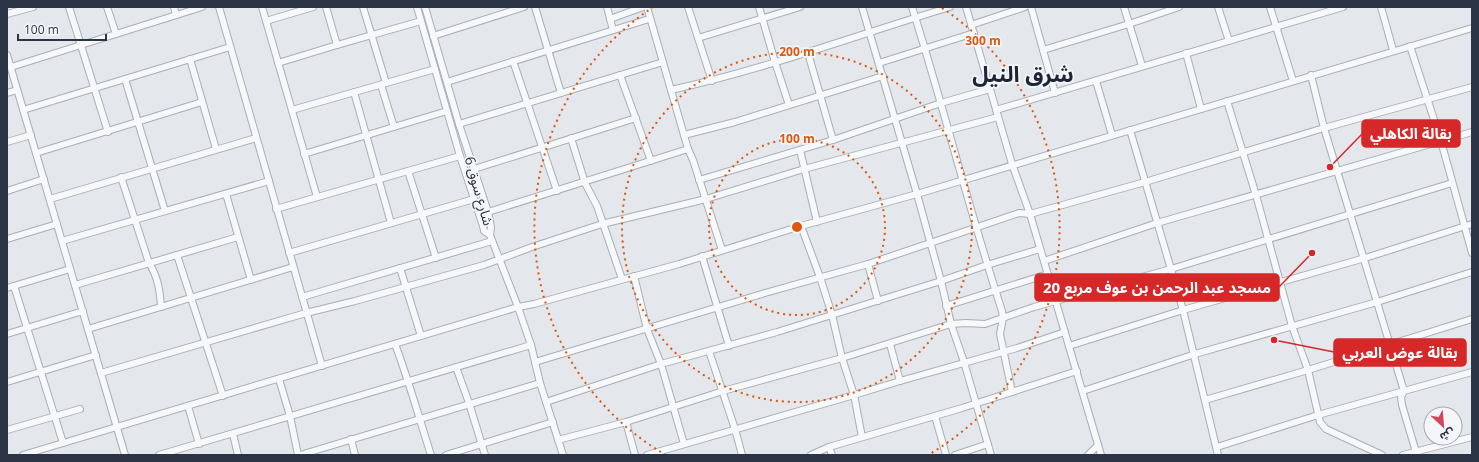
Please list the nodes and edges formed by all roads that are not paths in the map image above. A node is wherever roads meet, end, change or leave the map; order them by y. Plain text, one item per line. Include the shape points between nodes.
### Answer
1 (33, 7) edge
2 (69, 7) edge
3 (107, 7) edge
4 (174, 7) edge
5 (202, 7) edge
6 (219, 7) edge
7 (262, 7) edge
8 (313, 7) edge
9 (326, 7) edge
10 (364, 7) edge
11 (417, 7) edge
12 (425, 7) edge
13 (501, 7) edge
14 (524, 7) edge
15 (535, 7) edge
16 (607, 7) edge
17 (643, 7) edge
18 (647, 7) edge
19 (688, 7) edge
20 (759, 7) edge
21 (800, 7) edge
22 (862, 7) edge
23 (912, 7) edge
24 (950, 7) edge
25 (966, 7) edge
26 (1025, 7) edge
27 (1031, 7) edge
28 (1124, 7) edge
29 (1179, 7) edge
30 (1218, 7) edge
31 (1270, 7) edge
32 (1342, 7) edge
33 (1381, 7) edge
34 (791, 8) edge
35 (7, 14) edge
36 (503, 14) junction
37 (176, 15) junction
38 (762, 18) junction
39 (915, 18) junction
40 (610, 19) junction
41 (649, 19) junction
42 (266, 21) junction
43 (421, 21) junction
44 (1129, 24) junction
45 (971, 25) junction
46 (1276, 27) junction
47 (1472, 28) edge
48 (613, 30) junction
49 (870, 32) junction
50 (116, 34) junction
51 (974, 34) junction
52 (372, 35) junction
53 (433, 36) junction
54 (698, 38) junction
55 (1229, 41) junction
56 (81, 45) junction
57 (337, 45) junction
58 (1410, 46) junction
59 (230, 47) junction
60 (924, 49) junction
61 (548, 50) junction
62 (1043, 50) junction
63 (1393, 50) junction
64 (808, 53) junction
65 (1186, 53) junction
66 (7, 55) edge
67 (190, 59) junction
68 (513, 61) junction
69 (663, 62) junction
70 (775, 62) junction
71 (278, 63) junction
72 (879, 64) junction
73 (1142, 66) junction
74 (10, 67) junction
75 (435, 70) junction
76 (620, 75) junction
77 (883, 76) junction
78 (1311, 76) junction
79 (125, 78) junction
80 (712, 81) junction
81 (1096, 81) junction
82 (1292, 81) junction
83 (447, 82) junction
84 (384, 84) junction
85 (1472, 87) edge
86 (94, 88) junction
87 (990, 89) junction
88 (17, 90) junction
89 (671, 90) junction
90 (354, 92) junction
91 (7, 93) edge
92 (561, 93) junction
93 (1055, 93) junction
94 (820, 96) junction
95 (1428, 100) junction
96 (1227, 101) junction
97 (202, 102) junction
98 (941, 103) junction
99 (527, 104) junction
100 (789, 105) junction
101 (1202, 109) junction
102 (23, 110) junction
103 (292, 110) junction
104 (996, 110) junction
105 (447, 111) junction
106 (998, 117) junction
107 (636, 118) junction
108 (894, 119) junction
109 (139, 122) junction
110 (459, 124) junction
111 (394, 127) junction
112 (1324, 128) junction
113 (1130, 130) junction
114 (949, 131) junction
115 (108, 132) junction
116 (1472, 132) edge
117 (31, 135) junction
118 (684, 135) junction
119 (1112, 135) junction
120 (366, 136) junction
121 (256, 138) junction
122 (571, 138) junction
123 (833, 140) junction
124 (1441, 141) junction
125 (7, 142) edge
126 (901, 142) junction
127 (542, 147) junction
128 (216, 149) junction
129 (688, 149) junction
130 (800, 150) junction
131 (1242, 152) junction
132 (36, 153) junction
133 (304, 154) junction
134 (460, 156) junction
135 (651, 161) junction
136 (1012, 164) junction
137 (152, 168) junction
138 (474, 169) junction
139 (804, 169) junction
140 (408, 171) junction
141 (1337, 171) junction
142 (121, 177) junction
143 (44, 179) junction
144 (962, 179) junction
145 (378, 180) junction
146 (699, 180) junction
147 (269, 181) junction
148 (1145, 182) junction
149 (585, 183) junction
150 (1452, 183) junction
151 (7, 191) edge
152 (557, 191) junction
153 (226, 194) junction
154 (917, 194) junction
155 (1256, 196) junction
156 (317, 197) junction
157 (50, 199) junction
158 (474, 199) junction
159 (706, 199) junction
160 (276, 209) junction
161 (165, 211) junction
162 (488, 212) junction
163 (422, 214) junction
164 (1030, 214) junction
165 (1350, 214) junction
166 (134, 220) junction
167 (817, 222) junction
168 (391, 223) junction
169 (1157, 223) junction
170 (57, 224) junction
171 (602, 224) junction
172 (1472, 224) edge
173 (801, 226) junction
174 (1464, 226) junction
175 (976, 228) junction
176 (7, 238) edge
177 (238, 238) junction
178 (491, 238) junction
179 (1268, 240) junction
180 (62, 242) junction
181 (930, 244) junction
182 (1040, 249) junction
183 (722, 250) junction
184 (289, 253) junction
185 (1472, 253) edge
186 (177, 255) junction
187 (702, 256) junction
188 (436, 258) junction
189 (1365, 258) junction
190 (499, 260) junction
191 (1044, 261) junction
192 (149, 263) junction
193 (868, 264) junction
194 (987, 265) junction
195 (293, 267) junction
196 (400, 268) junction
197 (70, 269) junction
198 (1171, 269) junction
199 (1472, 272) edge
200 (1048, 274) junction
201 (634, 276) junction
202 (820, 277) junction
203 (622, 279) junction
204 (251, 280) junction
205 (941, 281) junction
206 (1280, 282) junction
207 (75, 285) junction
208 (14, 286) junction
209 (407, 286) junction
210 (7, 288) edge
211 (995, 290) junction
212 (302, 297) junction
213 (191, 298) junction
214 (1056, 300) junction
215 (878, 301) junction
216 (1377, 302) junction
217 (946, 306) junction
218 (161, 307) junction
219 (518, 307) junction
220 (718, 307) junction
221 (1183, 310) junction
222 (83, 311) junction
223 (306, 313) junction
224 (832, 315) junction
225 (1003, 318) junction
226 (1472, 319) edge
227 (951, 324) junction
228 (1292, 326) junction
229 (27, 328) junction
230 (88, 329) junction
231 (647, 329) junction
232 (1065, 332) junction
233 (7, 334) edge
234 (421, 336) junction
235 (206, 342) junction
236 (395, 344) junction
237 (890, 344) junction
238 (531, 345) junction
239 (1390, 345) junction
240 (730, 346) junction
241 (1069, 346) junction
242 (709, 351) junction
243 (1003, 351) junction
244 (1195, 354) junction
245 (96, 355) junction
246 (842, 358) junction
247 (535, 362) junction
248 (964, 362) junction
249 (661, 364) junction
250 (322, 366) junction
251 (456, 367) junction
252 (1308, 370) junction
253 (41, 371) junction
254 (1077, 371) junction
255 (1472, 372) edge
256 (101, 373) junction
257 (279, 379) junction
258 (409, 380) junction
259 (900, 381) junction
260 (7, 382) edge
261 (540, 383) junction
262 (723, 391) junction
263 (1083, 391) junction
264 (1404, 391) junction
265 (1012, 392) junction
266 (854, 395) junction
267 (223, 396) junction
268 (1205, 400) junction
269 (546, 402) junction
270 (469, 403) junction
271 (976, 404) junction
272 (188, 406) junction
273 (672, 408) junction
274 (80, 409) dead end
275 (55, 415) junction
276 (1318, 415) junction
277 (290, 416) junction
278 (935, 416) junction
279 (419, 419) junction
280 (553, 422) junction
281 (626, 422) junction
282 (117, 427) junction
283 (735, 429) junction
284 (7, 430) edge
285 (233, 434) junction
286 (1472, 437) edge
287 (862, 438) junction
288 (351, 439) junction
289 (558, 440) junction
290 (63, 443) junction
291 (199, 444) junction
292 (482, 444) junction
293 (684, 444) junction
294 (988, 444) junction
295 (1098, 445) junction
296 (829, 447) junction
297 (1217, 447) junction
298 (1416, 452) junction
299 (23, 455) edge
300 (125, 455) edge
301 (159, 455) edge
302 (238, 455) edge
303 (299, 455) edge
304 (355, 455) edge
305 (431, 455) edge
306 (446, 455) edge
307 (485, 455) edge
308 (563, 455) edge
309 (635, 455) edge
310 (647, 455) edge
311 (742, 455) edge
312 (811, 455) edge
313 (832, 455) edge
314 (946, 455) edge
315 (955, 455) edge
316 (991, 455) edge
317 (1088, 455) edge
318 (1101, 455) edge
319 (1218, 455) edge
320 (1382, 455) edge
321 (1403, 455) edge

1 - 35 street
2 - 56 street
3 - 50 street
4 - 37 street
5 - 37 street
6 - 59 street
7 - 42 street
8 - 42 street
9 - 57 street
10 - 52 street
11 - 43 street, شارع سوق 6
12 - 53 street, شارع سوق 6
13 - 36 street
14 - 36 street
15 - 61 street
16 - 40 street
17 - 40 street
18 - 41 street
19 - 54 street
20 - 38 street
21 - 34 street
22 - 49 street
23 - 39 street
24 - 39 street
25 - 45 street
26 - 45 street
27 - 62 street
28 - 44 street
29 - 44 street
30 - 55 street
31 - 46 street
32 - 46 street
33 - 63 street
34 - 38 street
36 - 53 street
37 - 50 street
38 - 54 street
38 - 70 street
39 - 49 street
39 - 60 street
40 - 48 street
41 - 48 street
41 - 69 street
42 - 71 street
43 - 52 street
43 - 75 street, شارع سوق 6
44 - 62 street
44 - 73 street
45 - 51 street
46 - 55 street
46 - 82 street
47 - 58 street
48 - 61 street
49 - 64 street
49 - 72 street
50 - 56 street
51 - 60 street
51 - 87 street
52 - 57 street
52 - 84 street
53 - 83 street, شارع سوق 6
54 - 80 street
55 - 65 street
56 - 74 street
56 - 86 street
57 - 71 street
58 - 63 street
58 - 95 street
59 - 67 street
59 - 121 street
60 - 72 street
60 - 98 street
61 - 68 street
61 - 92 street
62 - 93 street
63 - 78 street
64 - 70 street
64 - 94 street
65 - 73 street
65 - 101 street
66 - 74 street
67 - 79 street
67 - 97 street
68 - 83 street
68 - 99 street
69 - 76 street
69 - 89 street
70 - 80 street
70 - 100 street
71 - 103 street
72 - 77 street
73 - 81 street
74 - 88 street
75 - 84 street
75 - 105 street, شارع سوق 6
76 - 92 street
76 - 107 street
77 - 94 street
77 - 108 street
78 - 82 street
78 - 112 street
79 - 86 street
79 - 109 street
80 - 89 street
81 - 93 street
81 - 119 street
82 - 96 street
83 - 110 street, شارع سوق 6
84 - 90 street
84 - 111 street
85 - 95 street
86 - 102 street
86 - 115 street
87 - 98 street
87 - 104 street
88 - 91 street
88 - 102 street
89 - 118 street
90 - 103 street
90 - 120 street
92 - 99 street
93 - 104 street
94 - 100 street
94 - 123 street
95 - 112 street
95 - 124 street
96 - 101 street
96 - 131 street
97 - 109 street
97 - 128 street
98 - 108 street
98 - 114 street
99 - 110 street
99 - 127 street
100 - 118 street
101 - 113 street
102 - 117 street
103 - 133 street
104 - 106 street
105 - 111 street
105 - 134 street, شارع سوق 6
106 - 114 street
106 - 136 street
107 - 122 street
107 - 135 street
108 - 123 street
108 - 126 street
109 - 115 street
109 - 137 street
110 - 138 street, شارع سوق 6
111 - 120 street
112 - 131 street
112 - 141 street
113 - 119 street
113 - 148 street
114 - 126 street
114 - 144 street
115 - 132 street
116 - 124 street
117 - 125 street
117 - 132 street
118 - 129 street
119 - 136 street
120 - 133 street
120 - 145 street
121 - 128 street
121 - 147 street
122 - 127 street
122 - 149 street
123 - 130 street
124 - 141 street
124 - 150 street
126 - 139 street
126 - 154 street
127 - 138 street
127 - 152 street
128 - 137 street
129 - 135 street
129 - 146 street
130 - 139 street
130 - 146 street
131 - 148 street
131 - 155 street
132 - 143 street
133 - 156 street
134 - 140 street
134 - 158 street, شارع سوق 6
135 - 149 street
136 - 144 street
136 - 164 street
137 - 142 street
137 - 161 street
138 - 162 street, شارع سوق 6
139 - 159 street
139 - 167 street
140 - 145 street
140 - 163 street
141 - 155 street
141 - 165 street
142 - 157 street
142 - 166 street
143 - 151 street
143 - 157 street
144 - 154 street
144 - 175 street
145 - 156 street
145 - 168 street
146 - 159 street
147 - 153 street
147 - 160 street
148 - 164 street
148 - 169 street
149 - 152 street
149 - 171 street via 597,206
150 - 165 street
150 - 174 street
152 - 162 street
153 - 161 street
153 - 177 street
154 - 167 street
154 - 181 street
155 - 169 street
155 - 179 street
156 - 160 street
157 - 170 street
158 - 163 street
158 - 178 street, شارع سوق 6 via 484,231
159 - 171 street
159 - 183 street
160 - 184 street
161 - 166 street
162 - 178 street, شارع سوق 6
163 - 168 street
163 - 188 street
164 - 175 street via 1019,213
164 - 182 street
165 - 179 street
165 - 189 street
166 - 180 street
166 - 192 street
167 - 173 street
168 - 184 street
169 - 191 street
169 - 198 street
170 - 176 street
170 - 180 street
171 - 190 street
171 - 203 street
172 - 174 street
173 - 183 street
173 - 202 street
174 - 185 street
174 - 189 street
175 - 181 street
175 - 194 street
177 - 186 street
177 - 204 street
178 - 188 street
178 - 190 street
179 - 198 street
179 - 206 street
180 - 197 street
181 - 193 street
181 - 205 street
182 - 191 street
182 - 194 street
183 - 187 street
184 - 195 street
186 - 192 street
186 - 213 street
187 - 201 street
187 - 220 street
188 - 196 street
189 - 206 street
189 - 216 street
190 - 209 street
190 - 219 street
191 - 200 street
192 - 207 street
192 - 218 street via 158,283
193 - 202 street
193 - 215 street
194 - 205 street
194 - 211 street
195 - 204 street
195 - 212 street
196 - 209 street
196 - 212 street
197 - 207 street
197 - 208 street
198 - 214 street
198 - 221 street
199 - 216 street
200 - 211 street
200 - 214 street
201 - 203 street
201 - 231 street
202 - 220 street
202 - 224 street
203 - 219 street
204 - 213 street
205 - 215 street
205 - 217 street
206 - 221 street
206 - 228 street
207 - 222 street
208 - 210 street
208 - 229 street
209 - 223 street via 355,302
209 - 234 street
211 - 217 street
211 - 225 street
212 - 223 street
213 - 218 street
213 - 235 street
214 - 225 street
214 - 232 street
215 - 224 street
216 - 228 street
216 - 239 street
217 - 227 street
218 - 230 street
219 - 234 street
219 - 238 street
220 - 231 street
220 - 240 street
221 - 241 street
221 - 244 street
222 - 229 street
222 - 230 street
223 - 235 street
223 - 250 street
224 - 240 street
224 - 246 street
225 - 227 street via 983,324
225 - 243 street via 1000,334
226 - 239 street
227 - 237 street
227 - 248 street
228 - 244 street
228 - 252 street
229 - 233 street
229 - 253 street
230 - 245 street
231 - 247 street
231 - 249 street
232 - 241 street
232 - 243 street
234 - 236 street
235 - 256 street
235 - 267 street
236 - 250 street
236 - 258 street
237 - 246 street
237 - 259 street
238 - 247 street
238 - 251 street
239 - 252 street
239 - 264 street
240 - 242 street
241 - 254 street
242 - 249 street
242 - 262 street
243 - 248 street
243 - 265 street
244 - 263 street
244 - 268 street
245 - 253 street
245 - 256 street
246 - 262 street
246 - 266 street
247 - 261 street
248 - 259 street
248 - 271 street
249 - 269 street
249 - 273 street
250 - 257 street
251 - 258 street
251 - 270 street
252 - 268 street
252 - 276 street
253 - 260 street
253 - 275 street
254 - 263 street
254 - 265 street
255 - 264 street
256 - 282 street
257 - 267 street
257 - 277 street
258 - 277 street
258 - 279 street
259 - 266 street
261 - 269 street
261 - 270 street
262 - 273 street
262 - 283 street
263 - 295 street
264 - 276 street
264 - 298 street via 1401,397 1402,405
265 - 271 street
266 - 283 street
266 - 287 street
267 - 272 street
268 - 297 street
269 - 280 street
270 - 279 street
270 - 292 street
271 - 278 street
271 - 294 street
272 - 282 street
272 - 291 street
273 - 281 street
273 - 293 street
274 - 275 street
275 - 284 street
275 - 290 street
276 - 297 street
276 - 320 street via 1326,429
277 - 285 street
277 - 303 street
278 - 287 street
278 - 314 street
279 - 288 street
279 - 305 street
280 - 289 street
280 - 292 street
281 - 289 street
281 - 309 street
282 - 290 street
282 - 300 street
283 - 293 street
283 - 311 street
285 - 291 street
285 - 302 street
286 - 298 street
287 - 296 street
288 - 303 street
288 - 304 street
289 - 308 street
290 - 299 street
291 - 301 street
292 - 306 street
292 - 307 street
293 - 310 street
294 - 315 street
294 - 316 street
295 - 317 street
295 - 318 street
296 - 312 street
296 - 313 street
297 - 319 street
298 - 321 street

